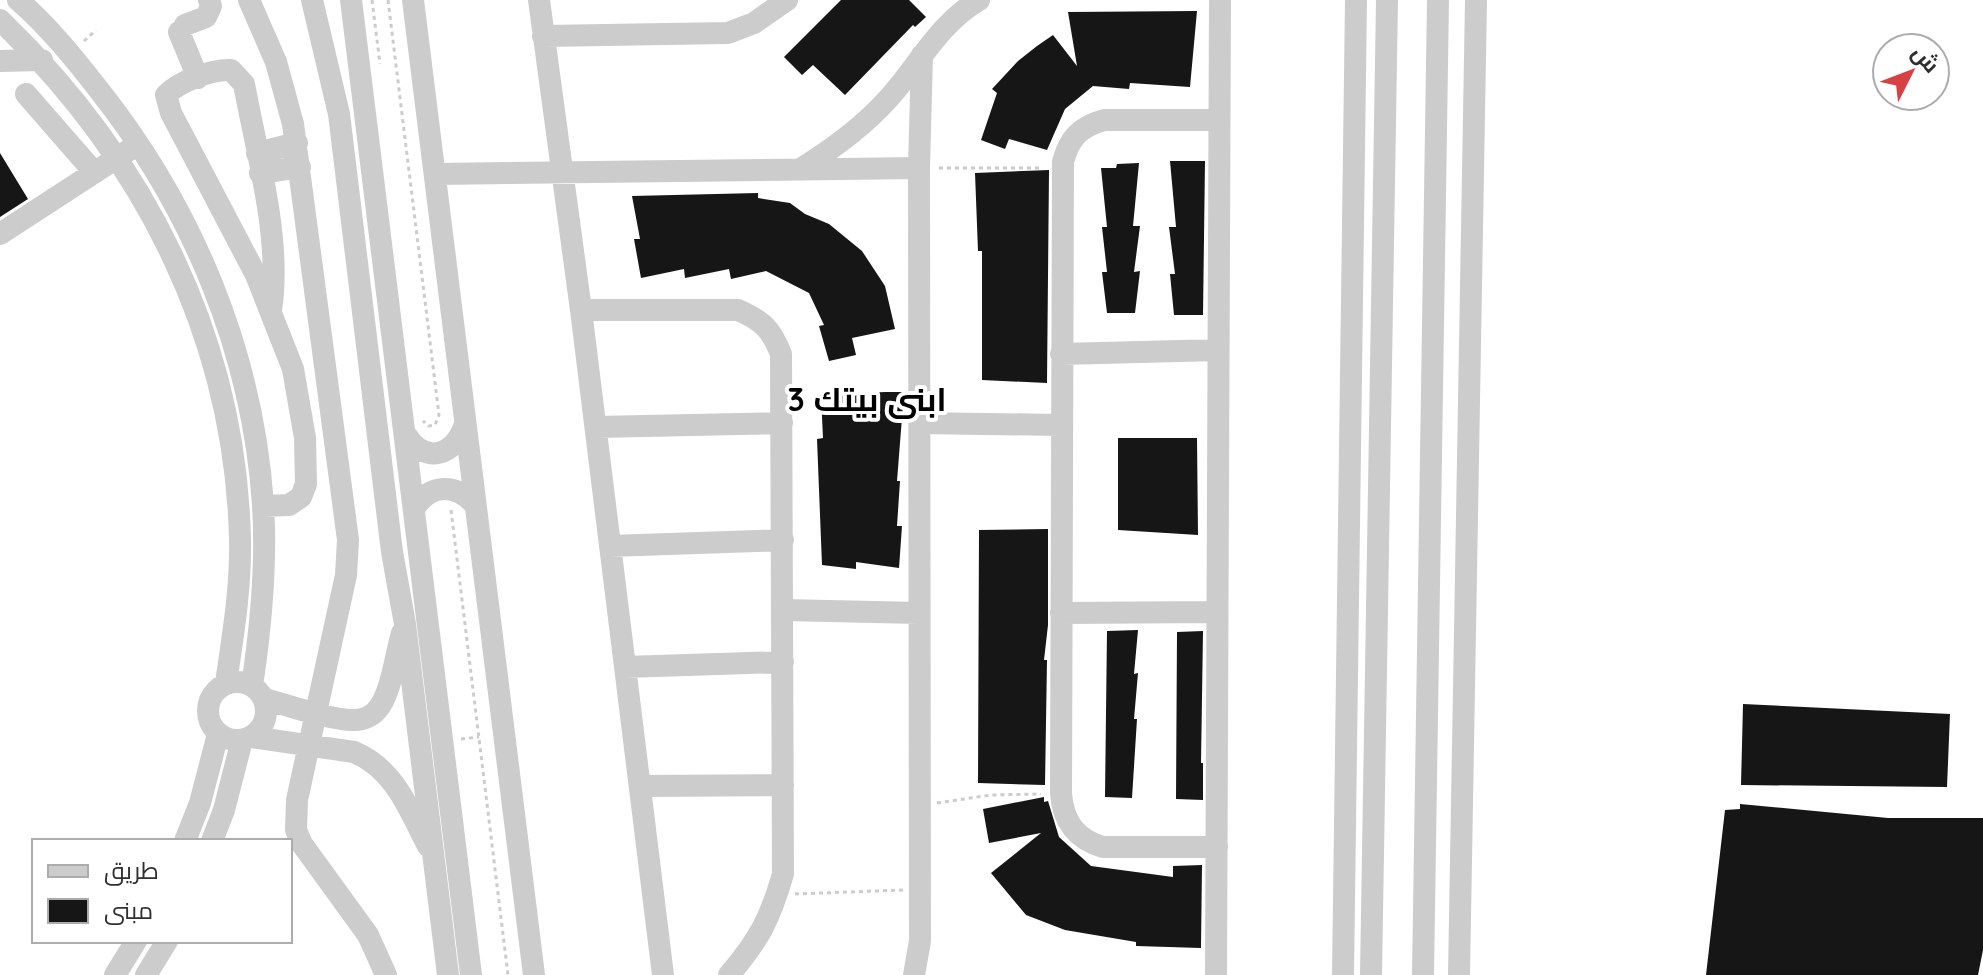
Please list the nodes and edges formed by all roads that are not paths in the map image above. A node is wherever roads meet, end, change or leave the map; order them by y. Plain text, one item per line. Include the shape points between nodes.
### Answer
1 (18, 0) edge
2 (209, 0) edge
3 (249, 0) edge
4 (312, 0) edge
5 (351, 0) edge
6 (413, 0) edge
7 (539, 0) edge
8 (787, 0) edge
9 (979, 0) edge
10 (1220, 0) edge
11 (1356, 0) edge
12 (1387, 0) edge
13 (1438, 0) edge
14 (1476, 0) edge
15 (0, 20) edge
16 (543, 36) junction
17 (922, 55) junction
18 (42, 60) junction
19 (0, 61) edge
20 (198, 78) junction
21 (26, 94) dead end
22 (339, 114) junction
23 (364, 116) junction
24 (1219, 120) junction
25 (140, 143) junction
26 (297, 143) junction
27 (117, 158) junction
28 (258, 163) junction
29 (300, 167) junction
30 (919, 168) junction
31 (800, 169) junction
32 (94, 172) junction
33 (562, 173) junction
34 (435, 174) junction
35 (0, 234) edge
36 (271, 310) junction
37 (581, 310) junction
38 (1218, 350) junction
39 (1061, 354) junction
40 (782, 423) junction
41 (919, 423) junction
42 (465, 424) junction
43 (1061, 425) junction
44 (596, 427) junction
45 (406, 435) junction
46 (475, 505) junction
47 (263, 506) junction
48 (414, 509) junction
49 (783, 540) junction
50 (610, 546) junction
51 (392, 552) junction
52 (238, 609) junction
53 (263, 610) junction
54 (783, 610) junction
55 (1217, 612) junction
56 (919, 613) junction
57 (1061, 613) junction
58 (405, 624) junction
59 (429, 631) junction
60 (783, 662) junction
61 (625, 667) junction
62 (226, 683) junction
63 (258, 692) junction
64 (316, 712) junction
65 (368, 717) junction
66 (218, 734) junction
67 (247, 738) junction
68 (309, 745) junction
69 (366, 757) junction
70 (783, 785) junction
71 (640, 786) junction
72 (200, 803) junction
73 (224, 810) junction
74 (186, 839) edge
75 (213, 839) edge
76 (1217, 847) junction
77 (435, 859) junction
78 (135, 943) edge
79 (166, 943) edge
80 (115, 975) edge
81 (146, 975) edge
82 (386, 975) edge
83 (448, 975) edge
84 (471, 975) edge
85 (534, 975) edge
86 (663, 975) edge
87 (729, 975) edge
88 (914, 975) edge
89 (1216, 975) edge
90 (1343, 975) edge
91 (1371, 975) edge
92 (1423, 975) edge
93 (1459, 975) edge

1 - 25 street via 70,53
2 - 20 street via 206,17 182,28
3 - 26 street via 285,89
4 - 22 street
5 - 23 street
6 - 34 street
7 - 16 street
8 - 16 street via 728,33
9 - 17 street via 950,21
10 - 24 street
11 - 90 street
12 - 91 street
13 - 92 street
14 - 93 street
15 - 18 street
16 - 33 street
17 - 30 street
17 - 31 street via 846,140
18 - 19 street
18 - 27 street
20 - 28 street via 231,70 244,84
20 - 36 street via 172,89 166,95 168,105
21 - 32 street
22 - 23 street
22 - 51 street
23 - 45 street
24 - 38 street
24 - 39 street via 1104,120 1089,124 1067,147
25 - 27 street
25 - 47 street via 200,253 224,314 256,441
26 - 28 street
26 - 29 street
27 - 32 street
27 - 52 street via 182,272 224,403 236,471
28 - 29 street
28 - 36 street via 274,263
29 - 64 street via 348,540 346,575
30 - 31 street
30 - 41 street
31 - 33 street
32 - 35 street
33 - 34 street
33 - 37 street
34 - 42 street
36 - 47 street via 301,404 306,484 301,497 289,505
37 - 40 street via 717,308 758,319 773,334 781,354
37 - 44 street
38 - 39 street
38 - 55 street
39 - 43 street
40 - 44 street
40 - 49 street
41 - 43 street
41 - 56 street
42 - 45 street via 457,443 439,453 419,450
42 - 46 street
43 - 57 street
44 - 50 street
45 - 48 street
46 - 48 street via 459,491 438,489
46 - 85 street
47 - 53 street
48 - 59 street
49 - 50 street
49 - 54 street
50 - 61 street
51 - 58 street
51 - 59 street
52 - 53 street
52 - 62 street
53 - 63 street
54 - 56 street
54 - 60 street
55 - 57 street
55 - 76 street
56 - 88 street via 920,941
57 - 76 street via 1061,793 1066,820 1075,833 1103,847
58 - 65 street via 384,700
58 - 77 street
59 - 84 street
60 - 61 street
60 - 70 street
61 - 71 street
62 - 63 street via 235,681
62 - 66 street via 212,694 207,711
63 - 64 street
63 - 67 street via 266,716
64 - 65 street via 356,721
64 - 68 street
65 - 69 street
66 - 67 street via 230,740
66 - 72 street
67 - 68 street
67 - 73 street
68 - 69 street
68 - 82 street via 296,830 310,858 368,935
69 - 77 street via 396,784
70 - 71 street
70 - 87 street via 783,874 772,912 753,947
71 - 86 street
72 - 73 street
72 - 74 street
73 - 75 street
76 - 89 street
77 - 83 street
78 - 80 street
79 - 81 street

